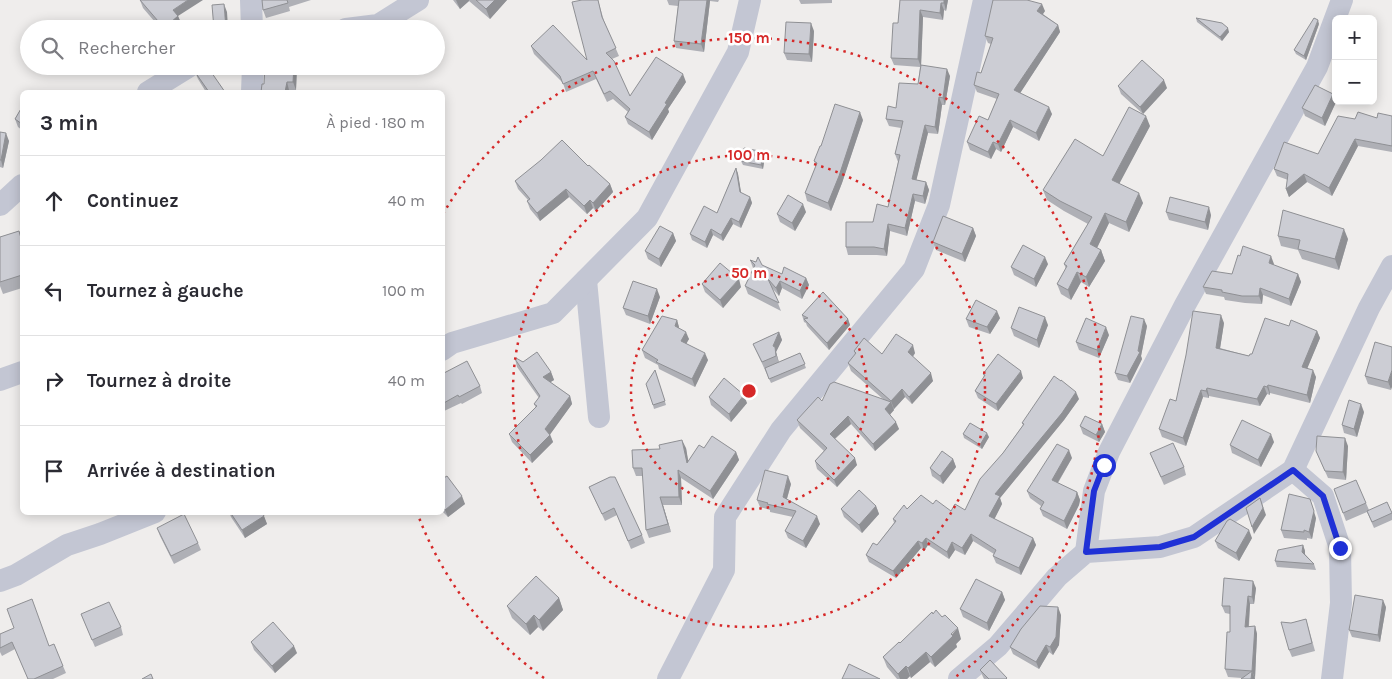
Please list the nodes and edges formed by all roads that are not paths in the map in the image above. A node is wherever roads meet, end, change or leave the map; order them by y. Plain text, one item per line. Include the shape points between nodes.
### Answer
1 (250, 0) edge
2 (418, 0) edge
3 (750, 0) edge
4 (984, 0) edge
5 (1342, 0) edge
6 (251, 20) edge
7 (386, 20) edge
8 (175, 75) edge
9 (253, 75) edge
10 (151, 90) edge
11 (252, 90) edge
12 (20, 187) edge
13 (0, 205) edge
14 (1392, 266) edge
15 (586, 280) junction
16 (445, 348) edge
17 (20, 373) edge
18 (0, 380) edge
19 (600, 417) dead end
20 (1293, 470) junction
21 (148, 515) edge
22 (1086, 552) junction
23 (0, 581) edge
24 (668, 679) edge
25 (959, 679) edge
26 (1332, 679) edge

1 - 6 street
2 - 7 street
3 - 15 street via 738,52 647,218
4 - 24 street via 939,205 914,269 781,430 726,517 724,570
5 - 22 street via 1317,67 1185,305 1109,452 1094,491
8 - 10 street
9 - 11 street
12 - 13 street
14 - 20 street
15 - 16 street via 553,313 452,343
15 - 19 street
17 - 18 street
20 - 22 street via 1194,537 1160,547
20 - 26 street via 1323,496 1340,548 1341,603
21 - 23 street via 67,545
22 - 25 street via 1057,577 998,646

